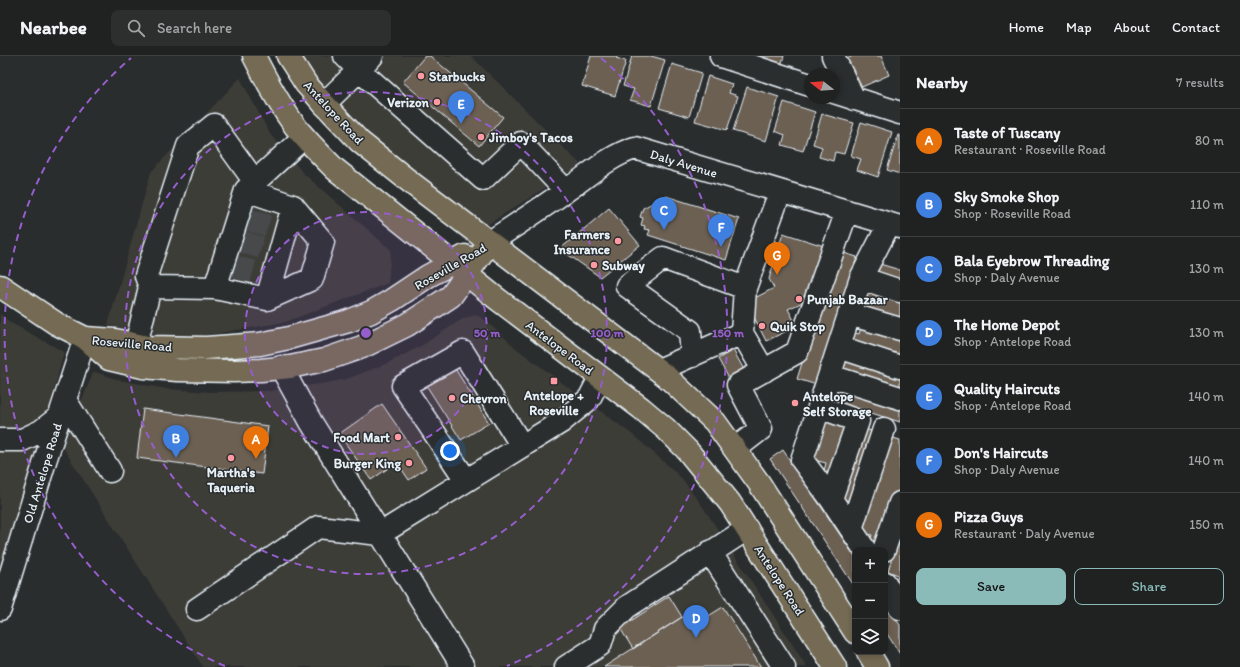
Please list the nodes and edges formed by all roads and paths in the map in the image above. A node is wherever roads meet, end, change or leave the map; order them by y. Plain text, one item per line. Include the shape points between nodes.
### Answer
1 (254, 56) edge
2 (288, 56) edge
3 (720, 56) edge
4 (833, 56) edge
5 (359, 61) edge
6 (804, 83) edge
7 (840, 94) edge
8 (854, 99) junction
9 (324, 104) junction
10 (900, 113) edge
11 (304, 136) junction
12 (251, 186) junction
13 (566, 191) junction
14 (780, 192) junction
15 (294, 206) junction
16 (847, 211) junction
17 (894, 226) edge
18 (490, 242) junction
19 (460, 268) junction
20 (860, 278) junction
21 (0, 286) edge
22 (150, 287) junction
23 (216, 288) junction
24 (745, 288) junction
25 (900, 291) edge
26 (267, 299) junction
27 (849, 314) junction
28 (900, 329) edge
29 (742, 334) junction
30 (85, 338) junction
31 (136, 344) junction
32 (839, 347) junction
33 (692, 356) junction
34 (900, 367) edge
35 (281, 368) junction
36 (658, 370) junction
37 (764, 371) junction
38 (830, 376) junction
39 (600, 378) junction
40 (900, 398) edge
41 (819, 407) junction
42 (62, 408) junction
43 (858, 421) junction
44 (892, 432) edge
45 (0, 440) edge
46 (522, 446) junction
47 (736, 449) junction
48 (110, 471) dead end
49 (466, 480) junction
50 (831, 499) junction
51 (900, 503) edge
52 (747, 529) junction
53 (851, 529) junction
54 (380, 534) junction
55 (863, 547) edge
56 (885, 547) edge
57 (710, 552) junction
58 (888, 588) edge
59 (900, 608) edge
60 (0, 609) edge
61 (198, 609) dead end
62 (852, 627) edge
63 (870, 655) edge
64 (462, 667) edge
65 (566, 667) edge
66 (784, 667) edge
67 (835, 667) edge
68 (877, 667) edge

1 - 11 main road, Antelope Road via 281,105
2 - 9 main road, Antelope Road via 306,84
3 - 6 street
4 - 8 street
5 - 9 street
5 - 13 street via 483,179 522,143
7 - 8 street
8 - 10 street
9 - 18 main road, Antelope Road via 381,160
11 - 12 street
11 - 19 main road, Antelope Road via 335,169
12 - 15 street
12 - 22 street via 214,125 188,146 146,276
12 - 23 street via 243,218
13 - 14 street, Daly Avenue via 617,155 635,148
13 - 18 street, Daly Avenue
14 - 16 street, Daly Avenue
14 - 24 street
15 - 26 street via 282,230 267,276
15 - 26 street via 323,242 312,279
16 - 17 street, Daly Avenue
16 - 37 street via 797,352
17 - 20 street
18 - 19 main road, Roseville Road
18 - 36 main road, Antelope Road
19 - 31 main road, Roseville Road via 428,276 371,312 289,338 260,344 206,348 147,347
19 - 35 main road, Roseville Road via 451,296 407,325 362,347 324,360
19 - 39 main road, Antelope Road
20 - 25 street
20 - 27 street
21 - 30 main road, Roseville Road via 57,324
22 - 23 street
22 - 31 street
23 - 26 street
24 - 29 street
24 - 33 street via 663,258 627,286 690,331
27 - 28 street
27 - 32 street
29 - 33 street
29 - 37 street
30 - 31 main road, Roseville Road
30 - 35 main road, Roseville Road via 109,359 143,367 202,371
30 - 42 street, Old Antelope Road
32 - 34 street
32 - 38 street
33 - 36 street
35 - 54 street
36 - 47 main road, Antelope Road via 715,422
37 - 47 street via 738,385 761,429
38 - 40 street
38 - 41 street
39 - 46 street via 589,399 562,422
39 - 52 main road, Antelope Road via 666,429 687,450 730,503
41 - 43 street
41 - 50 street via 802,460
42 - 45 street via 41,431 22,440
42 - 48 street
42 - 60 street, Old Antelope Road
43 - 44 street
43 - 50 street
44 - 53 street
46 - 49 street
46 - 49 street via 463,352 403,386
47 - 62 main road, Antelope Road
49 - 54 street
50 - 53 street
51 - 56 street
52 - 57 street
52 - 67 main road, Antelope Road
53 - 55 street
54 - 61 street via 318,528
54 - 64 street
57 - 65 street via 627,607 605,629 600,645
57 - 66 street
58 - 59 street
63 - 68 main road

